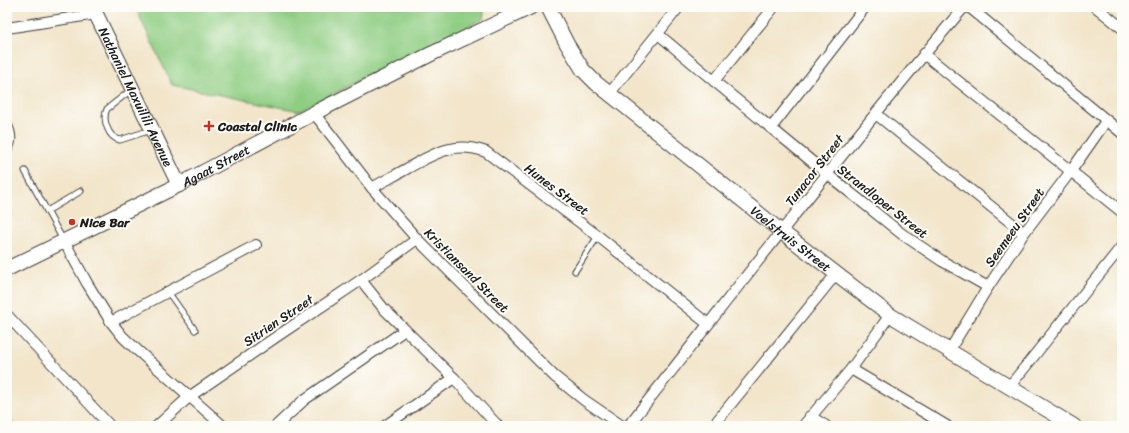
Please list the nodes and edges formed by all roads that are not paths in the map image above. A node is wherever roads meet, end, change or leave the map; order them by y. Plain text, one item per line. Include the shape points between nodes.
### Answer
1 (531, 7) edge
2 (548, 7) edge
3 (679, 7) edge
4 (774, 7) edge
5 (865, 7) edge
6 (964, 7) edge
7 (969, 7) edge
8 (1096, 7) edge
9 (95, 10) edge
10 (7, 28) edge
11 (1122, 28) edge
12 (658, 34) junction
13 (924, 54) junction
14 (714, 81) junction
15 (132, 89) junction
16 (609, 94) junction
17 (314, 112) junction
18 (876, 114) junction
19 (1106, 121) junction
20 (7, 126) edge
21 (771, 128) junction
22 (151, 129) junction
23 (1122, 133) edge
24 (7, 150) edge
25 (25, 171) dead end
26 (1071, 171) junction
27 (827, 174) junction
28 (179, 185) junction
29 (372, 188) junction
30 (81, 191) dead end
31 (47, 211) junction
32 (1122, 212) edge
33 (782, 232) junction
34 (1024, 233) junction
35 (598, 236) junction
36 (417, 239) junction
37 (64, 241) junction
38 (256, 245) dead end
39 (1122, 246) edge
40 (7, 269) edge
41 (575, 271) dead end
42 (836, 274) junction
43 (361, 280) junction
44 (988, 287) junction
45 (168, 292) junction
46 (7, 315) edge
47 (890, 316) junction
48 (111, 322) junction
49 (708, 324) junction
50 (195, 330) dead end
51 (405, 330) junction
52 (949, 351) junction
53 (851, 368) junction
54 (454, 378) junction
55 (1009, 387) junction
56 (190, 397) junction
57 (810, 416) junction
58 (110, 426) edge
59 (157, 426) edge
60 (223, 426) edge
61 (276, 426) edge
62 (385, 426) edge
63 (498, 426) edge
64 (622, 426) edge
65 (628, 426) edge
66 (713, 426) edge
67 (802, 426) edge
68 (826, 426) edge
69 (947, 426) edge
70 (1074, 426) edge

1 - 17 street, Agaat Street
2 - 16 street, Voelstruis Street via 583,70
3 - 12 street
4 - 14 street
5 - 21 street
6 - 13 street, Tunacor Street
7 - 19 street
8 - 11 street
9 - 10 street
9 - 15 street, Nathaniel Maxuilili Avenue
12 - 14 street, Strandloper Street
12 - 16 street
13 - 18 street, Tunacor Street
13 - 26 street
14 - 21 street, Strandloper Street
15 - 22 street, Nathaniel Maxuilili Avenue
15 - 22 lane via 105,113 104,119 112,136 120,140
16 - 33 street, Voelstruis Street
17 - 28 street, Agaat Street
17 - 29 street, Kristiansand Street
18 - 27 street, Tunacor Street
18 - 34 street
19 - 23 street
19 - 26 street, Seemeeu Street
20 - 24 street via 11,134
21 - 27 street, Strandloper Street
22 - 28 street, Nathaniel Maxuilili Avenue
25 - 31 lane
26 - 32 street
26 - 34 street, Seemeeu Street
27 - 33 street, Tunacor Street
27 - 44 street, Strandloper Street via 902,234
28 - 37 street, Agaat Street
29 - 35 street, Hunes Street via 438,152 450,148 475,148 486,152
29 - 36 street, Kristiansand Street
30 - 31 lane
31 - 37 lane
33 - 42 street, Voelstruis Street
33 - 49 street, Tunacor Street
34 - 44 street, Seemeeu Street
35 - 41 lane
35 - 49 street, Hunes Street
36 - 43 street, Sitrien Street
36 - 64 street, Kristiansand Street via 554,376
37 - 40 street, Agaat Street
37 - 48 street
38 - 45 street
39 - 55 street
42 - 47 street, Voelstruis Street
42 - 66 street
43 - 51 street
43 - 56 street, Sitrien Street
44 - 52 street, Seemeeu Street
45 - 48 street
45 - 50 lane
46 - 58 street
47 - 52 street, Voelstruis Street
47 - 53 street
48 - 56 street via 128,341
49 - 65 street, Tunacor Street
51 - 54 street
51 - 61 street via 304,400
52 - 55 street, Voelstruis Street
53 - 57 street
53 - 69 street
54 - 62 street
54 - 63 street
55 - 70 street, Voelstruis Street
56 - 59 street, Sitrien Street
56 - 60 street
57 - 67 street
57 - 68 street

